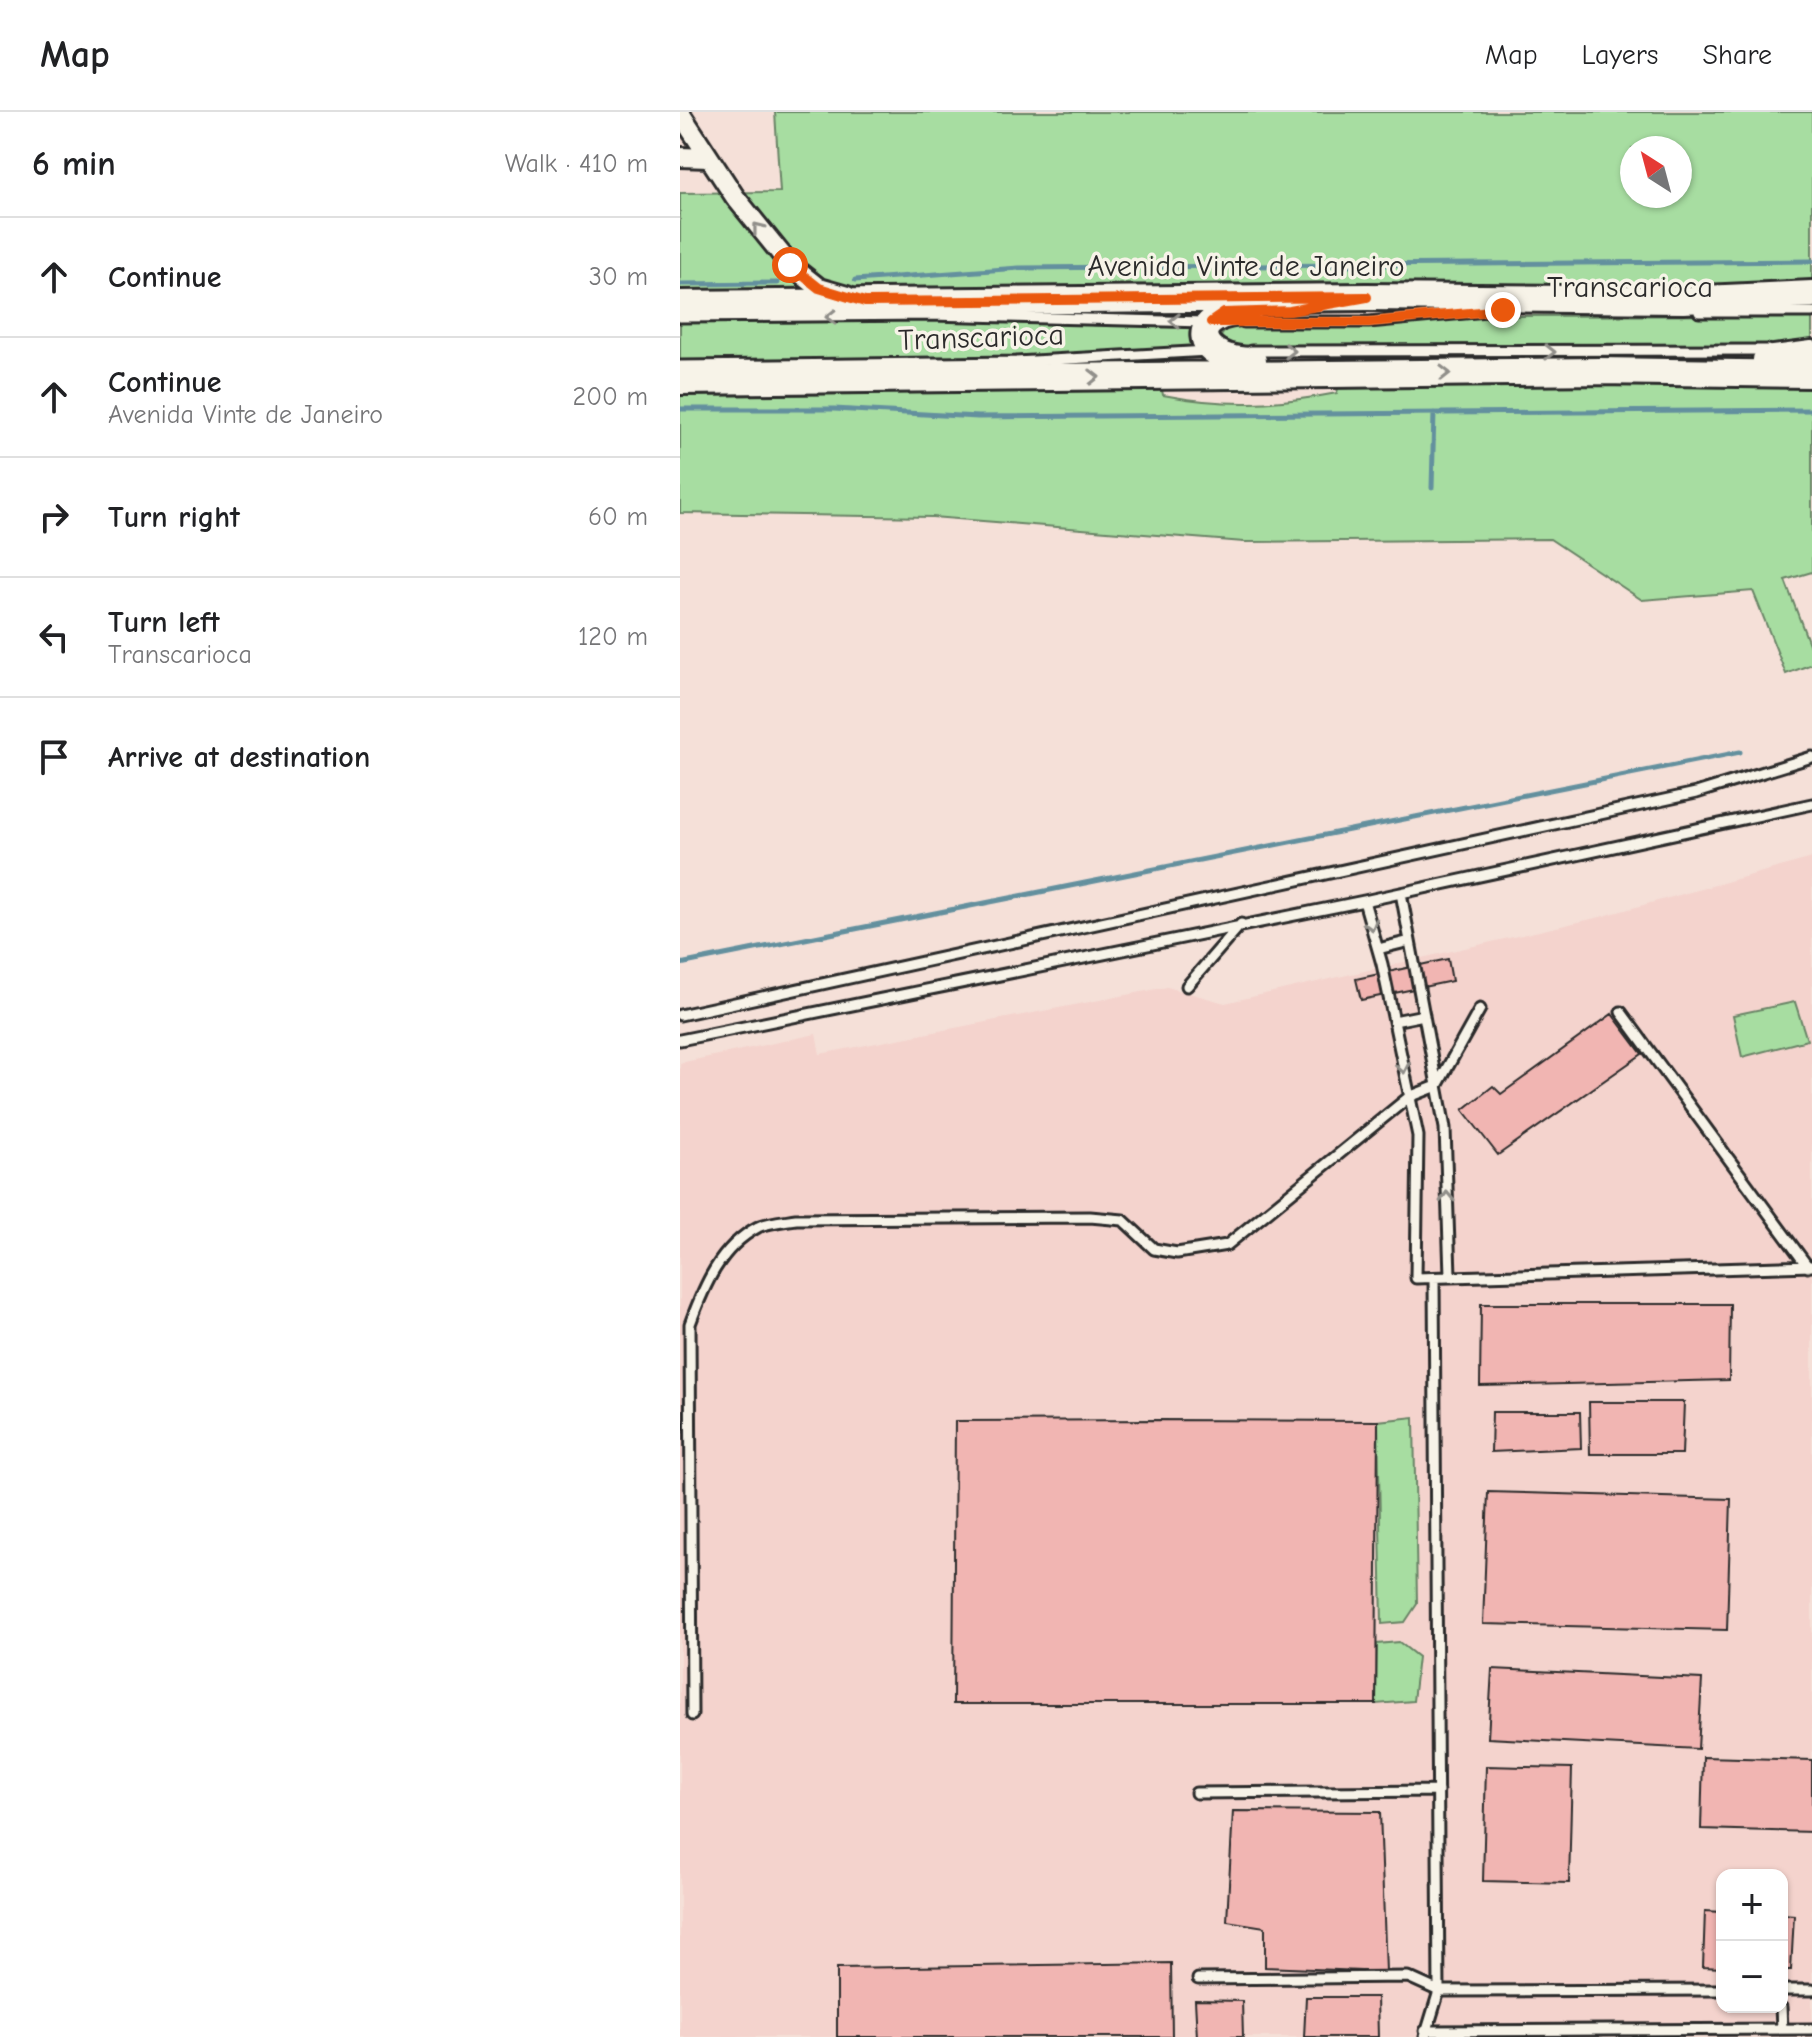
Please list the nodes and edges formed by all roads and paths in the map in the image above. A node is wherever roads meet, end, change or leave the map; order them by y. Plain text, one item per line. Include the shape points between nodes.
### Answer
1 (680, 113) edge
2 (680, 157) edge
3 (709, 158) junction
4 (1367, 297) junction
5 (1811, 298) edge
6 (865, 302) junction
7 (680, 304) edge
8 (680, 317) edge
9 (1211, 322) junction
10 (1211, 351) junction
11 (1812, 352) edge
12 (680, 366) edge
13 (1599, 371) junction
14 (1812, 374) edge
15 (1367, 375) junction
16 (680, 381) edge
17 (1812, 757) edge
18 (1812, 804) edge
19 (1401, 893) junction
20 (1364, 901) junction
21 (1241, 924) junction
22 (1410, 941) junction
23 (1378, 949) junction
24 (1187, 986) dead end
25 (1480, 1009) dead end
26 (1621, 1012) dead end
27 (680, 1015) edge
28 (1424, 1015) junction
29 (1394, 1021) junction
30 (680, 1040) edge
31 (1437, 1086) junction
32 (1409, 1097) junction
33 (1810, 1266) edge
34 (1450, 1275) junction
35 (1434, 1279) junction
36 (692, 1715) dead end
37 (1438, 1791) junction
38 (1196, 1793) dead end
39 (1198, 1979) dead end
40 (1716, 1990) edge
41 (1788, 1990) edge
42 (1812, 1990) edge
43 (1439, 1991) junction
44 (1781, 2013) edge
45 (1782, 2029) junction
46 (1812, 2029) edge
47 (1425, 2034) edge

1 - 3 street
2 - 3 street
6 -> 3 street via 819,288 790,265
4 - 5 street, Avenida Vinte de Janeiro
4 - 6 street, Avenida Vinte de Janeiro
4 - 9 street via 1290,311 1224,313
5 - 9 lane, Transcarioca via 1503,310 1369,322
6 - 7 street, Avenida Vinte de Janeiro
9 -> 8 lane, Transcarioca via 931,315
9 - 10 street via 1205,337
10 -> 11 lane, Transcarioca
10 - 12 lane, Transcarioca via 1016,362
10 - 15 street via 1228,360 1283,361
11 - 13 street via 1737,363
13 - 14 street
15 -> 13 street
16 -> 15 street
17 - 27 lane via 1696,793
18 - 19 lane
19 - 20 lane
19 - 22 lane
20 - 21 lane
20 -> 23 lane
21 - 24 lane
21 - 30 lane
22 - 23 lane
22 - 28 lane
23 - 29 lane
25 - 31 lane
26 - 33 lane
28 - 29 lane
28 - 31 lane
29 -> 32 lane
31 - 32 lane
34 -> 31 lane via 1445,1128
32 - 35 lane via 1418,1136 1416,1278
32 - 36 lane via 1227,1245 1177,1253 1154,1249 1123,1220 796,1219 759,1226 729,1249 706,1280 690,1324
33 - 34 lane
34 - 35 lane
35 - 37 lane
37 - 38 lane
37 - 43 lane
39 - 43 lane via 1408,1977
40 - 43 lane
41 - 42 lane
43 - 47 lane
44 - 45 lane
45 - 46 lane
45 - 47 lane

